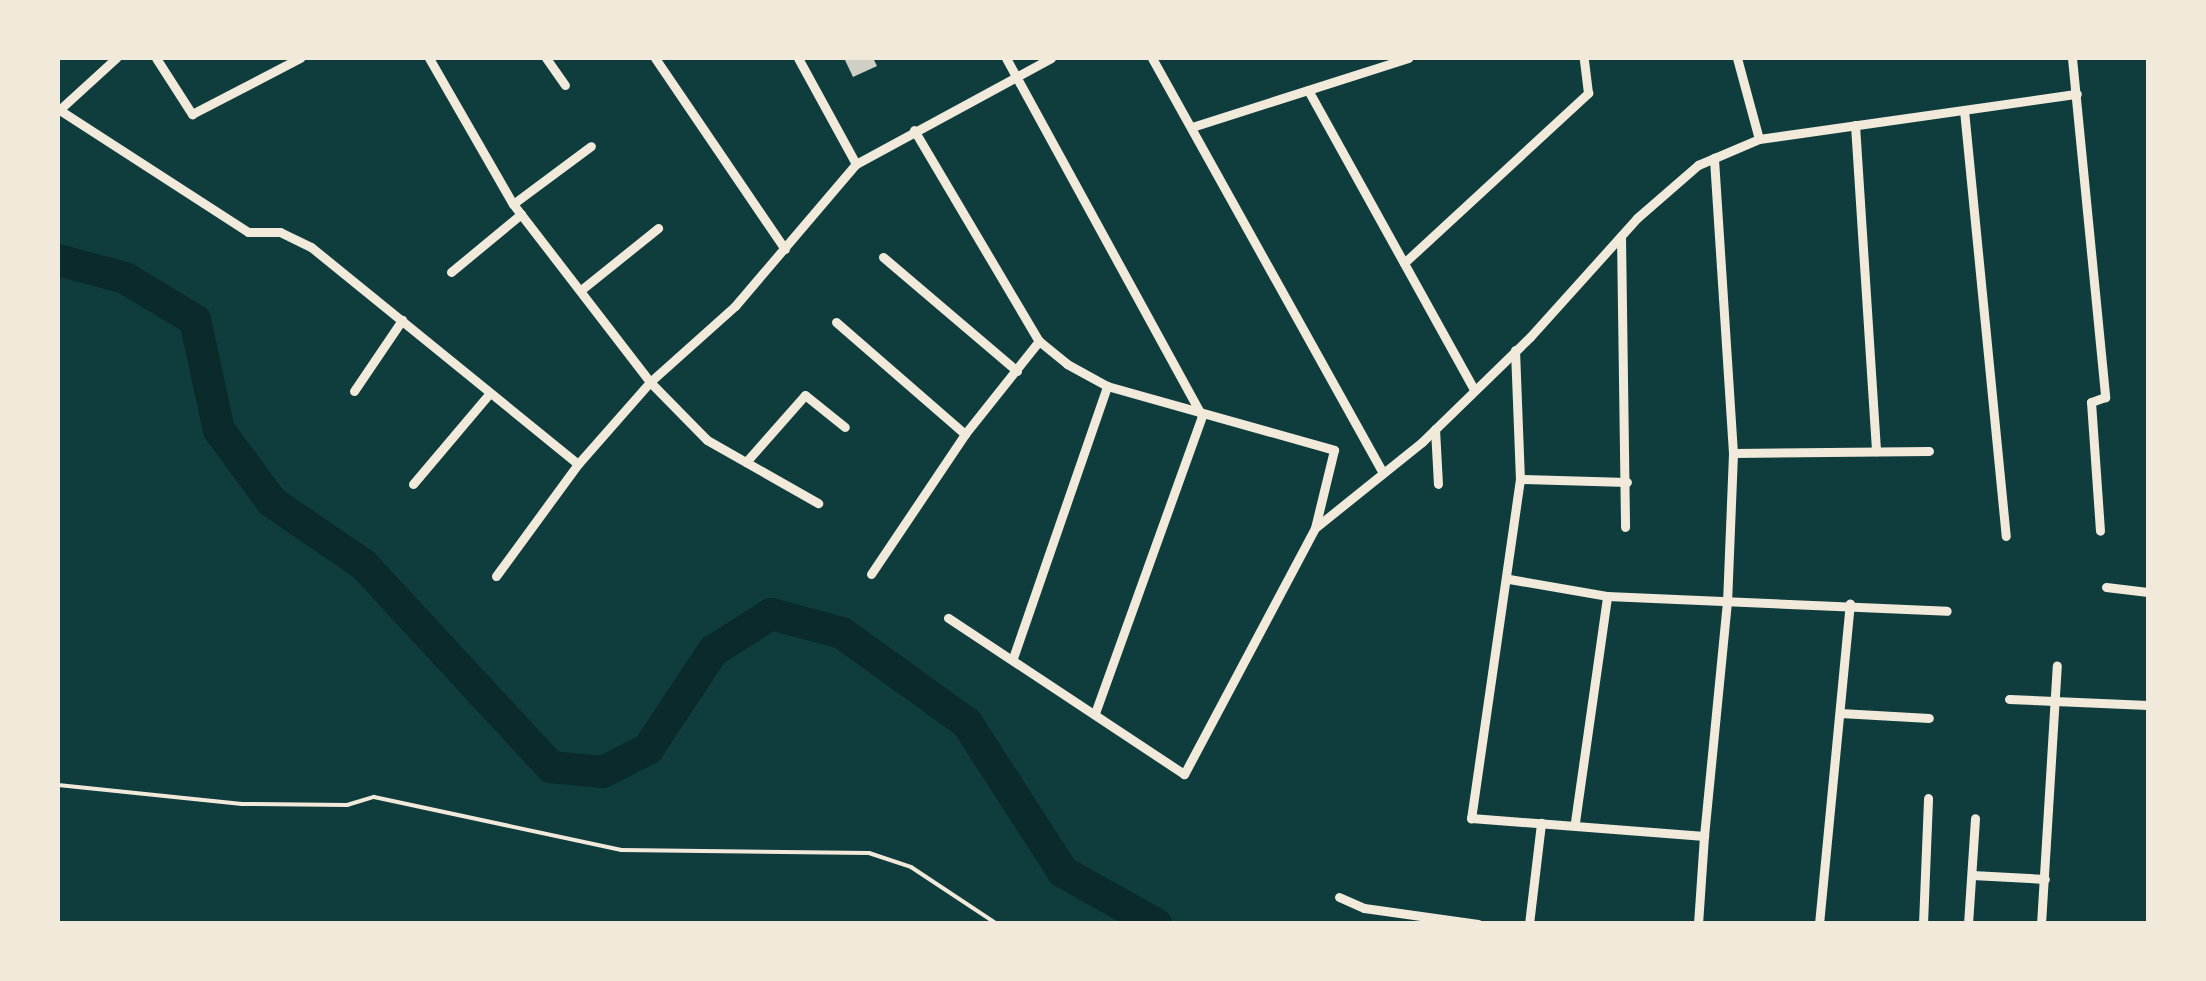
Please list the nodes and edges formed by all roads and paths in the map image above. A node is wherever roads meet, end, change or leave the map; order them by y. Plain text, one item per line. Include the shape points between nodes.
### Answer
1 (116, 58) edge
2 (156, 58) edge
3 (300, 58) edge
4 (428, 58) edge
5 (546, 58) edge
6 (655, 58) edge
7 (798, 58) edge
8 (1006, 58) edge
9 (1052, 58) edge
10 (1152, 58) edge
11 (1408, 58) edge
12 (1584, 58) edge
13 (1737, 58) edge
14 (2072, 58) edge
15 (1016, 76) junction
16 (565, 85) dead end
17 (1308, 90) junction
18 (2077, 94) junction
19 (58, 110) edge
20 (1964, 110) junction
21 (1855, 125) junction
22 (1192, 127) junction
23 (914, 130) junction
24 (1759, 139) junction
25 (591, 146) dead end
26 (1714, 158) junction
27 (856, 164) junction
28 (513, 204) junction
29 (520, 214) junction
30 (658, 228) dead end
31 (1622, 236) junction
32 (785, 248) junction
33 (883, 257) dead end
34 (1404, 263) junction
35 (452, 272) dead end
36 (581, 290) junction
37 (402, 320) junction
38 (836, 322) dead end
39 (1038, 341) junction
40 (1515, 350) junction
41 (1017, 371) junction
42 (650, 382) junction
43 (1107, 386) junction
44 (1474, 390) junction
45 (354, 391) dead end
46 (489, 394) junction
47 (1202, 416) junction
48 (845, 428) dead end
49 (1435, 429) junction
50 (964, 434) junction
51 (1929, 451) dead end
52 (1876, 452) junction
53 (1733, 454) junction
54 (746, 462) junction
55 (578, 464) junction
56 (1383, 473) junction
57 (1520, 479) junction
58 (1627, 482) junction
59 (413, 484) dead end
60 (1438, 484) dead end
61 (818, 503) dead end
62 (1625, 527) dead end
63 (1316, 528) junction
64 (2100, 531) dead end
65 (2006, 536) dead end
66 (870, 574) dead end
67 (496, 576) dead end
68 (1508, 580) junction
69 (2106, 587) dead end
70 (2148, 592) edge
71 (1607, 596) junction
72 (1727, 603) junction
73 (1850, 604) junction
74 (1947, 611) dead end
75 (948, 618) dead end
76 (1013, 658) junction
77 (2057, 665) dead end
78 (2009, 700) dead end
79 (2057, 703) junction
80 (2148, 705) edge
81 (1840, 713) junction
82 (1094, 714) junction
83 (1929, 718) dead end
84 (58, 785) edge
85 (1928, 798) dead end
86 (1974, 818) dead end
87 (1575, 822) junction
88 (1541, 823) junction
89 (1704, 836) junction
90 (1972, 874) junction
91 (2045, 879) junction
92 (1338, 897) dead end
93 (997, 924) edge
94 (1478, 924) edge
95 (1529, 924) edge
96 (1698, 924) edge
97 (1819, 924) edge
98 (1923, 924) edge
99 (1968, 924) edge
100 (2041, 924) edge

1 - 19 street
2 - 3 street via 192,114
4 - 28 street
5 - 16 street
6 - 32 street
7 - 27 street
8 - 15 street
9 - 15 street
10 - 22 street
11 - 17 street
12 - 34 street via 1588,93
13 - 24 street
14 - 18 street
15 - 23 street
15 - 47 street
17 - 22 street
17 - 34 street
18 - 20 street
18 - 64 street via 2105,397 2091,402
19 - 37 street via 248,232 280,232 311,246
20 - 21 street
20 - 65 street
21 - 24 street
21 - 52 street
22 - 56 street
23 - 27 street
23 - 39 street
24 - 26 street
25 - 28 street
26 - 31 street
26 - 53 street
27 - 32 street
28 - 29 street
29 - 35 street
29 - 36 street
30 - 36 street
31 - 40 street
31 - 58 street
32 - 42 street via 734,306
33 - 41 street
34 - 44 street
36 - 42 street
37 - 45 street
37 - 46 street
38 - 50 street
39 - 41 street
39 - 43 street
40 - 44 street
40 - 57 street
41 - 50 street
42 - 54 street via 707,440
42 - 55 street
43 - 47 street
43 - 76 street
44 - 49 street
46 - 55 street
46 - 59 street
47 - 63 street via 1334,450
47 - 82 street
48 - 54 street via 805,395
49 - 56 street
49 - 60 street
50 - 66 street
51 - 52 street
52 - 53 street
53 - 72 street
54 - 61 street
55 - 67 street
56 - 63 street
57 - 58 street
57 - 68 street
58 - 62 street
63 - 82 street via 1184,774
68 - 71 street
68 - 88 street via 1471,818
69 - 70 street
71 - 72 street
71 - 87 street
72 - 73 street
72 - 89 street
73 - 74 street
73 - 81 street
75 - 76 street
76 - 82 street
77 - 79 street
78 - 79 street
79 - 80 street
79 - 91 street
81 - 83 street
81 - 97 street
84 - 93 path via 242,804 347,805 374,798 621,850 868,853 911,867
85 - 98 street
86 - 90 street
87 - 88 street
87 - 89 street
88 - 95 street
89 - 96 street
90 - 91 street
90 - 99 street
91 - 100 street
92 - 94 street via 1364,908

